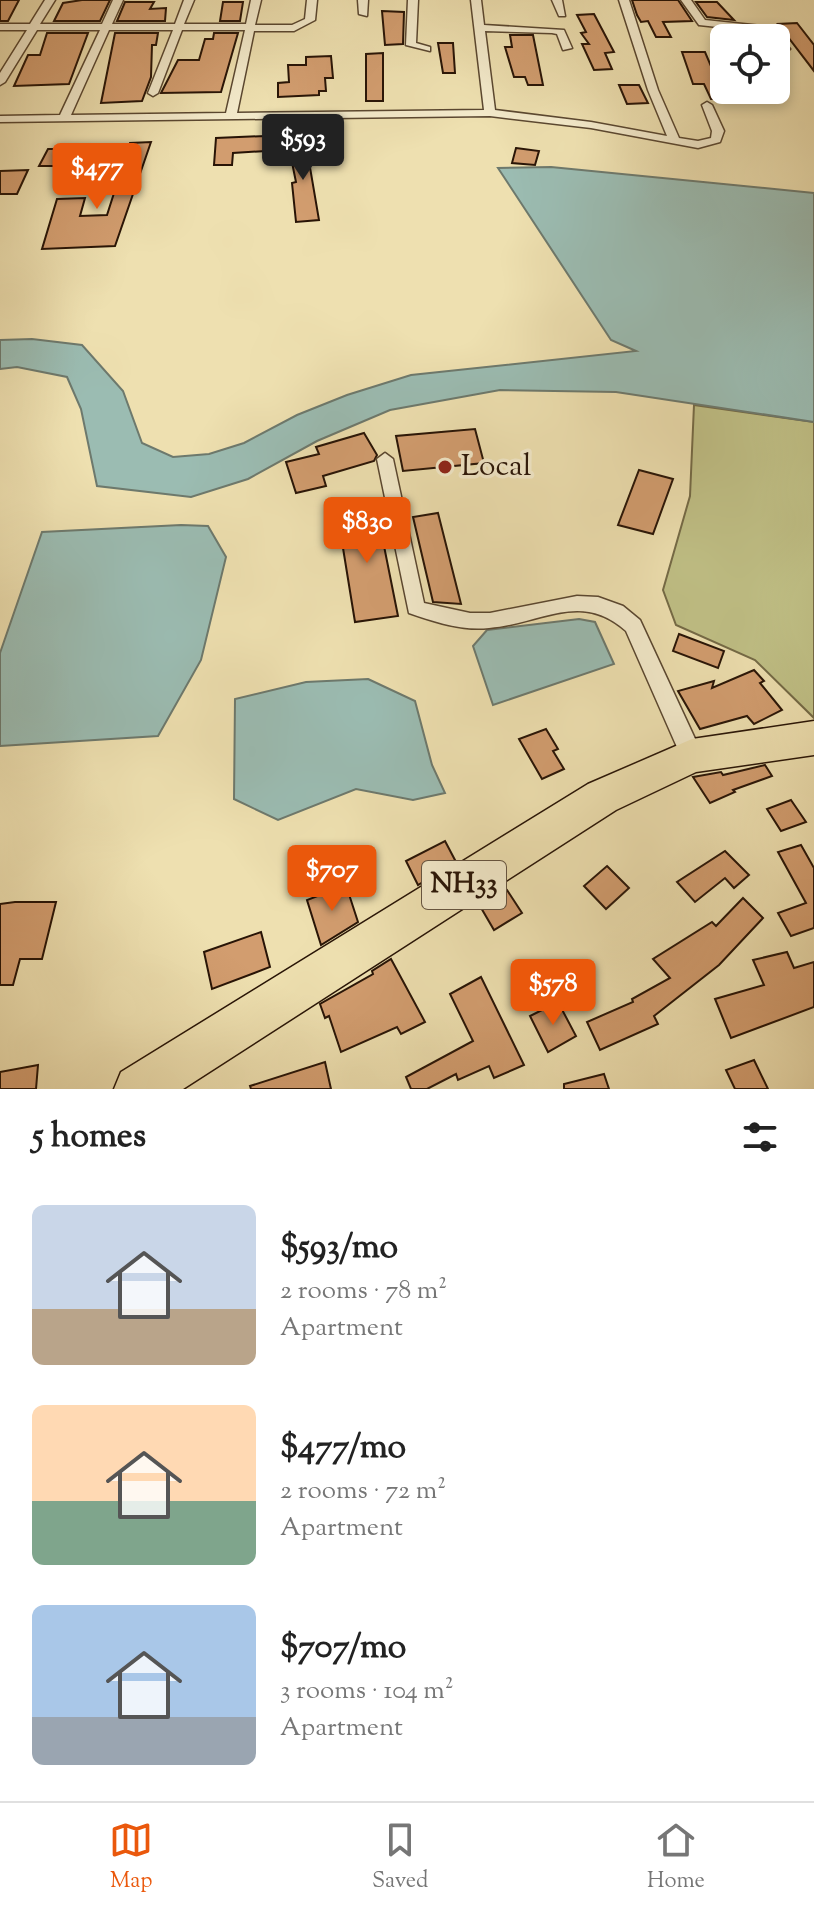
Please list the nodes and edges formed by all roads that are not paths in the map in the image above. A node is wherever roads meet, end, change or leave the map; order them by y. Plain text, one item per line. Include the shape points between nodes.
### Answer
1 (50, 0) edge
2 (118, 0) edge
3 (189, 0) edge
4 (256, 0) edge
5 (312, 0) edge
6 (363, 0) edge
7 (413, 0) edge
8 (476, 0) edge
9 (557, 0) edge
10 (624, 0) edge
11 (686, 0) edge
12 (364, 14) dead end
13 (562, 14) dead end
14 (713, 24) edge
15 (0, 27) edge
16 (105, 27) junction
17 (180, 27) junction
18 (249, 27) junction
19 (33, 28) junction
20 (480, 28) junction
21 (567, 48) dead end
22 (426, 49) dead end
23 (0, 82) edge
24 (153, 93) dead end
25 (707, 105) dead end
26 (490, 113) junction
27 (230, 118) junction
28 (0, 119) edge
29 (64, 119) junction
30 (675, 141) junction
31 (385, 459) dead end
32 (814, 738) edge
33 (692, 756) junction
34 (138, 1089) edge

1 - 19 street
2 - 16 street
3 - 17 street
4 - 18 street
5 - 18 street via 310,20 302,27
6 - 12 street
7 - 22 street via 411,45
8 - 20 street
9 - 13 street
10 - 30 street
11 - 14 street via 702,23
15 - 19 street
16 - 17 street
16 - 19 street
16 - 29 street
17 - 18 street
17 - 24 street
18 - 27 street
19 - 23 street
20 - 21 street via 561,32
20 - 26 street
25 - 30 street via 718,131 716,140 698,145
26 - 27 street
26 - 30 street
27 - 29 street
28 - 29 street
31 - 33 street via 416,608 471,621 590,602 620,610 633,626
32 - 33 highway, NH33
33 - 34 highway, NH33 via 602,797

